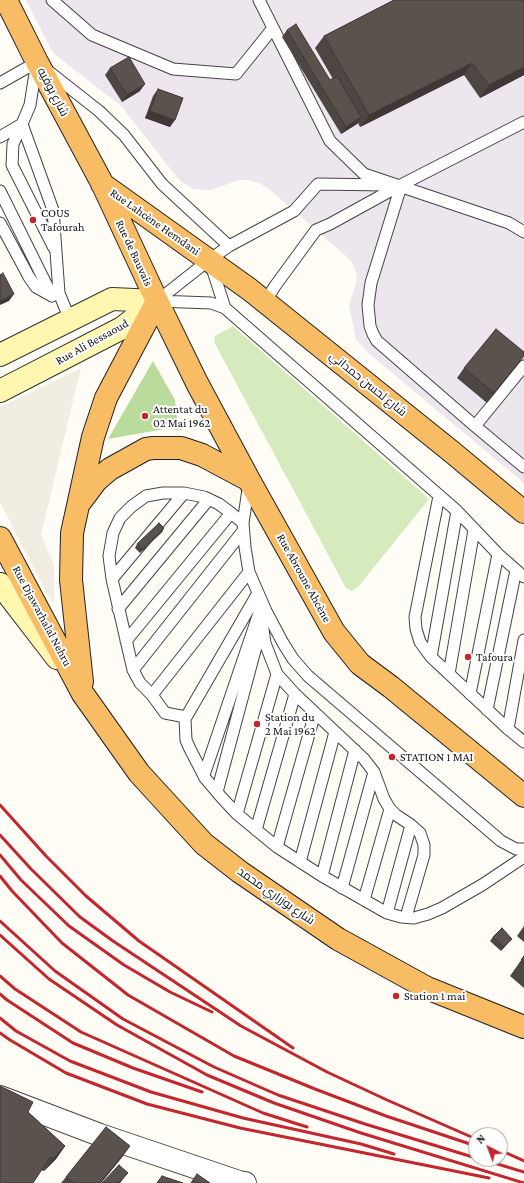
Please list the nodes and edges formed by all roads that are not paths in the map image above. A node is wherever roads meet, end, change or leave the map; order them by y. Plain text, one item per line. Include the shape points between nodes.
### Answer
1 (6, 0) edge
2 (52, 0) edge
3 (259, 0) edge
4 (273, 28) junction
5 (37, 62) junction
6 (0, 83) edge
7 (524, 122) edge
8 (22, 124) junction
9 (0, 137) edge
10 (102, 183) junction
11 (400, 186) junction
12 (0, 191) edge
13 (0, 223) edge
14 (524, 232) edge
15 (229, 246) junction
16 (57, 253) junction
17 (209, 260) junction
18 (56, 294) junction
19 (157, 301) junction
20 (265, 302) junction
21 (225, 308) junction
22 (70, 320) junction
23 (0, 355) edge
24 (524, 366) edge
25 (0, 391) edge
26 (475, 426) junction
27 (524, 467) edge
28 (249, 480) junction
29 (184, 493) junction
30 (439, 496) junction
31 (209, 499) junction
32 (78, 504) junction
33 (457, 511) junction
34 (231, 512) junction
35 (524, 512) edge
36 (243, 527) junction
37 (474, 530) junction
38 (0, 538) edge
39 (498, 554) junction
40 (249, 572) junction
41 (520, 574) edge
42 (112, 579) junction
43 (0, 584) edge
44 (258, 593) junction
45 (118, 609) junction
46 (260, 610) junction
47 (262, 626) junction
48 (524, 640) edge
49 (126, 641) junction
50 (431, 657) junction
51 (133, 670) junction
52 (277, 674) junction
53 (449, 674) junction
54 (83, 694) junction
55 (295, 694) junction
56 (470, 694) junction
57 (152, 695) junction
58 (487, 710) junction
59 (315, 713) junction
60 (186, 717) junction
61 (508, 729) junction
62 (335, 732) junction
63 (524, 742) edge
64 (355, 750) junction
65 (374, 772) junction
66 (204, 775) junction
67 (217, 792) junction
68 (524, 796) edge
69 (390, 809) junction
70 (237, 814) junction
71 (411, 824) junction
72 (256, 830) junction
73 (277, 847) junction
74 (524, 849) edge
75 (524, 857) edge
76 (300, 862) junction
77 (322, 876) junction
78 (342, 888) junction
79 (364, 900) junction
80 (387, 913) junction
81 (406, 917) junction
82 (524, 1027) edge
83 (0, 1097) edge
84 (241, 1183) edge

1 - 5 highway, شارع بوفيه
2 - 4 lane via 92,36 173,69 236,74
3 - 4 lane
4 - 11 lane via 330,141 364,174
5 - 6 lane
5 - 8 lane via 30,106
5 - 10 highway, شارع بوفيه
5 - 15 lane via 99,111 124,135 162,184
7 - 11 lane
8 - 9 lane
8 - 16 lane via 54,210
8 - 16 lane via 13,144 12,165
10 - 17 highway, Rue Lahcène Hemdani
10 - 19 highway, Rue de Bauvais
11 - 14 lane via 509,223
11 - 15 lane via 318,184 294,211
11 - 20 lane via 316,230
11 - 26 lane via 371,283 368,305 372,334
12 - 18 lane
13 - 18 lane via 36,287
15 - 17 lane
16 - 18 lane
17 - 19 lane
17 - 20 highway, شارع لحسن حمداني
17 - 21 lane
18 - 22 lane
19 - 21 lane via 212,303
19 - 22 main road, Rue Ali Bessaoud via 112,299
19 - 25 main road, Rue Ali Bessaoud via 122,328
19 - 28 highway, Rue Abroune Ahcène
19 - 32 highway via 106,398 93,437
20 - 35 highway, شارع لحسن حمداني
21 - 30 lane
22 - 23 main road, Rue Ali Bessaoud
24 - 26 lane
26 - 27 lane
28 - 32 highway via 202,455 181,448 153,448 110,469 96,481
28 - 36 lane
28 - 68 highway, Rue Abroune Ahcène via 334,632 360,664
29 - 31 lane
29 - 42 lane
29 - 42 lane via 146,496 120,518 113,532 109,556
30 - 33 lane
30 - 50 lane via 415,617 420,642
31 - 34 lane
31 - 45 lane
32 - 54 highway via 72,533 71,580
33 - 37 lane
33 - 50 lane
34 - 36 lane
34 - 49 lane
36 - 40 lane
36 - 51 lane
37 - 39 lane
37 - 53 lane
38 - 54 highway, Rue Djawarhalal Nehru
39 - 41 lane
39 - 56 lane
40 - 44 lane
40 - 57 lane
41 - 58 lane
42 - 45 lane
43 - 54 main road
44 - 46 lane
44 - 60 lane
44 - 74 lane via 283,643 308,676 501,841 516,849
45 - 49 lane
46 - 47 lane
46 - 66 lane
47 - 52 lane via 265,643
47 - 67 lane
48 - 61 lane
49 - 51 lane
50 - 53 lane
51 - 57 lane via 140,683
52 - 55 lane
52 - 70 lane
53 - 56 lane
54 - 82 highway, شارع بوزراري محمد via 139,773 204,844 240,872 338,939 427,988
55 - 59 lane
55 - 72 lane
56 - 58 lane
57 - 60 lane via 165,714
58 - 61 lane
59 - 62 lane
59 - 73 lane
60 - 66 lane via 186,740
61 - 63 lane
62 - 64 lane
62 - 76 lane
64 - 65 lane
64 - 77 lane
65 - 69 lane
65 - 78 lane
66 - 67 lane
67 - 70 lane
69 - 71 lane
69 - 79 lane
70 - 72 lane
71 - 80 lane
71 - 81 lane via 420,833 424,855
72 - 73 lane
73 - 76 lane
75 - 81 lane via 442,908 414,918
76 - 77 lane
77 - 78 lane
78 - 79 lane
79 - 80 lane
80 - 81 lane
83 - 84 street via 100,1135

